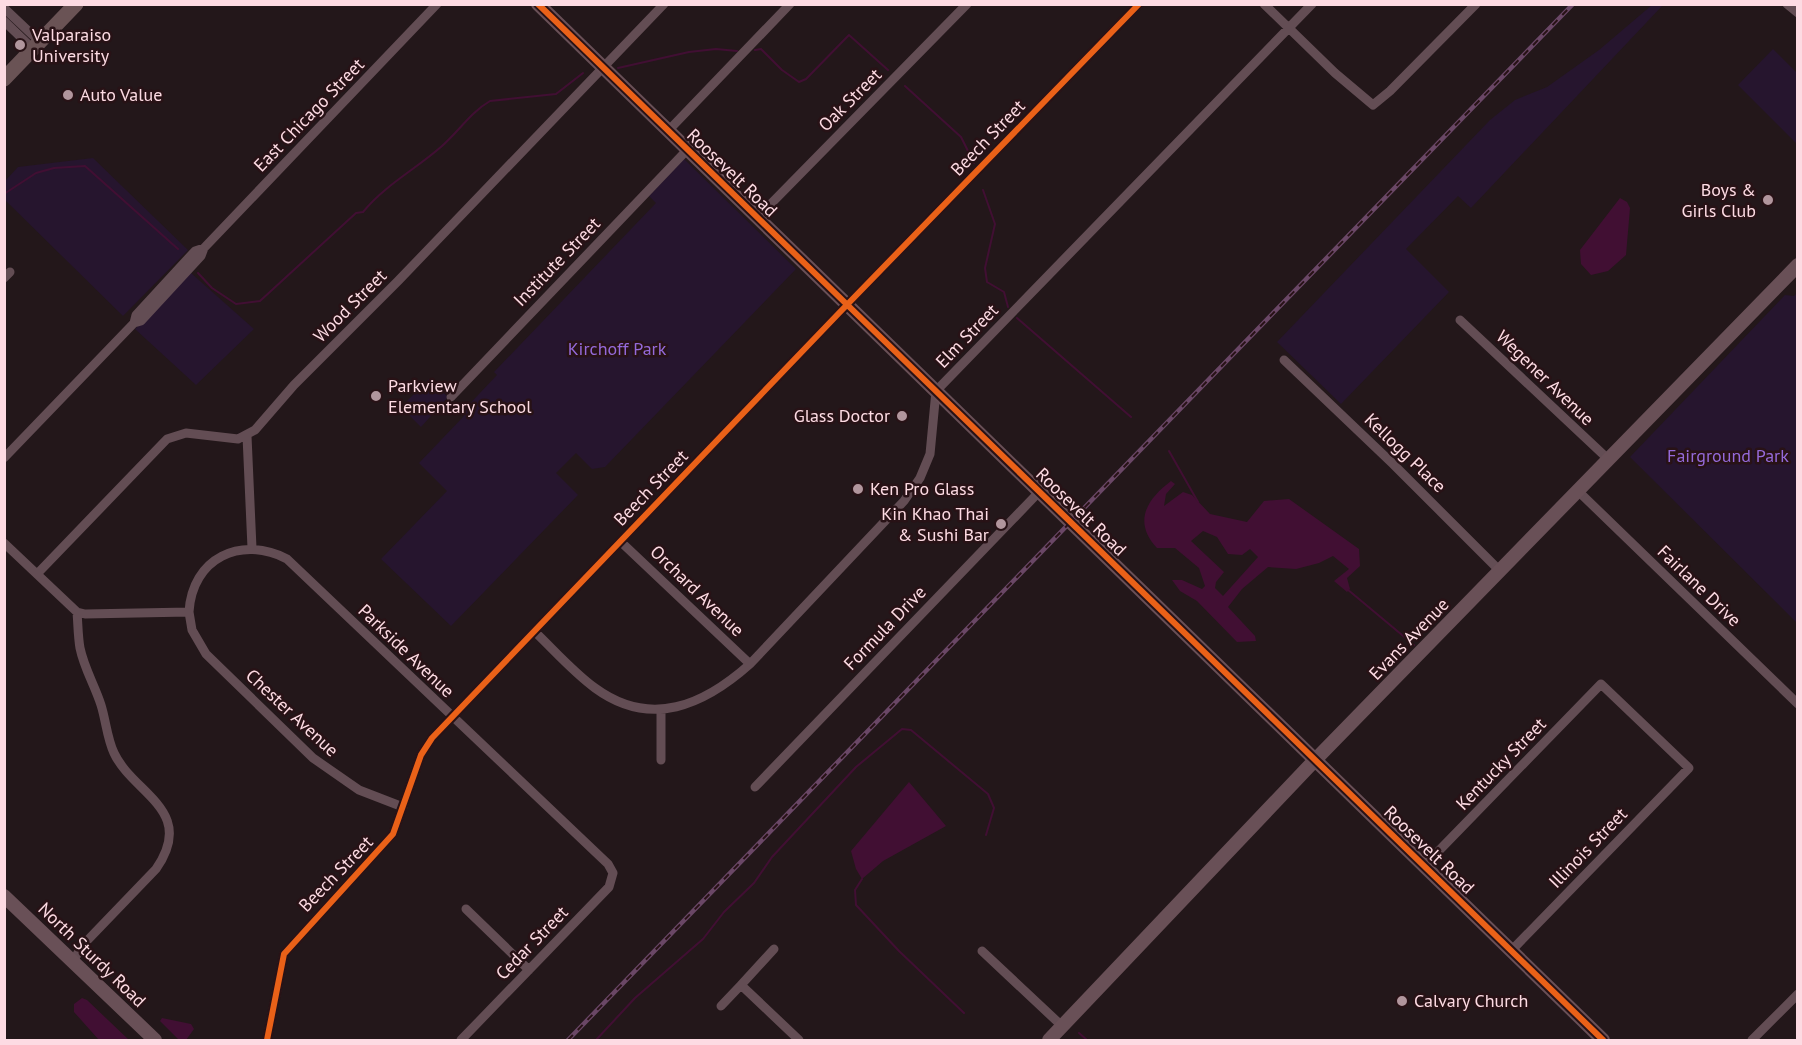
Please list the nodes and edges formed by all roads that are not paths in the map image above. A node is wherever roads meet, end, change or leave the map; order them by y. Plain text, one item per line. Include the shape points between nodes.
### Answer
1 (76, 4) edge
2 (437, 4) edge
3 (537, 4) edge
4 (664, 4) edge
5 (790, 4) edge
6 (967, 4) edge
7 (1139, 4) edge
8 (1264, 4) edge
9 (1312, 4) edge
10 (1476, 4) edge
11 (1787, 4) edge
12 (4, 8) edge
13 (1797, 13) edge
14 (4, 21) edge
15 (1289, 28) junction
16 (37, 45) junction
17 (603, 68) junction
18 (4, 79) edge
19 (668, 131) junction
20 (687, 150) junction
21 (757, 218) junction
22 (1797, 265) edge
23 (846, 305) junction
24 (1460, 320) dead end
25 (1284, 360) dead end
26 (936, 391) junction
27 (451, 397) dead end
28 (247, 436) junction
29 (4, 458) edge
30 (1608, 459) junction
31 (1578, 491) junction
32 (1040, 492) junction
33 (621, 542) junction
34 (4, 543) edge
35 (252, 548) junction
36 (1500, 571) junction
37 (37, 574) junction
38 (77, 612) junction
39 (189, 612) junction
40 (534, 631) junction
41 (750, 664) junction
42 (1601, 684) joint
43 (1797, 704) edge
44 (661, 709) junction
45 (451, 718) junction
46 (661, 760) dead end
47 (1315, 760) junction
48 (755, 787) dead end
49 (403, 807) junction
50 (608, 864) joint
51 (1424, 866) junction
52 (4, 896) edge
53 (466, 909) dead end
54 (774, 949) dead end
55 (982, 951) dead end
56 (1511, 951) junction
57 (73, 962) junction
58 (529, 970) junction
59 (741, 985) junction
60 (1797, 994) edge
61 (721, 1006) dead end
62 (1062, 1026) junction
63 (155, 1041) edge
64 (267, 1041) edge
65 (461, 1041) edge
66 (799, 1041) edge
67 (1049, 1041) edge
68 (1603, 1041) edge
69 (1752, 1041) edge

1 - 16 main road
2 - 29 street, East Chicago Street via 204,248 149,313
3 - 17 street, Roosevelt Road
4 - 17 street, Wood Street
5 - 19 street
6 - 21 street, Oak Street
7 - 23 street, Beech Street
8 - 15 street
9 - 15 street, Elm Street
10 - 15 street via 1373,105
11 - 13 street
12 - 16 street
14 - 16 street
15 - 26 street, Elm Street
16 - 18 main road
17 - 19 street, Roosevelt Road
17 - 28 street, Wood Street
19 - 20 street, Roosevelt Road
20 - 21 street, Roosevelt Road
20 - 27 street, Institute Street
21 - 23 street, Roosevelt Road
22 - 30 street, Evans Avenue
23 - 26 street, Roosevelt Road
23 - 33 street, Beech Street
24 - 30 street, Wegener Avenue
25 - 36 street, Kellogg Place
26 - 32 street, Roosevelt Road
26 - 41 street, Elm Street via 930,454 920,478 904,501
28 - 35 street
28 - 37 street via 229,439 186,433 167,440
30 - 31 street, Evans Avenue
31 - 36 street, Evans Avenue
31 - 43 street, Fairlane Drive
32 - 47 street, Roosevelt Road
32 - 48 street, Formula Drive
33 - 40 street, Beech Street
33 - 41 street, Orchard Avenue
34 - 37 street
35 - 39 street via 228,554 208,566 193,587
35 - 45 street, Parkside Avenue via 278,555 294,565
36 - 47 street, Evans Avenue
37 - 38 street
38 - 39 street
38 - 57 street via 80,650 101,703 114,755 157,801 168,837 156,869 81,947
39 - 49 street, Chester Avenue via 195,637 206,654 313,758 359,790
40 - 44 street, Elm Street via 606,695 627,704
40 - 45 street, Beech Street
41 - 44 street, Elm Street via 703,699
42 - 51 street, Kentucky Street
42 - 56 street, Illinois Street via 1689,768
44 - 46 street
45 - 49 street, Beech Street via 421,756
45 - 50 street, Parkside Avenue
47 - 51 street, Roosevelt Road
47 - 62 street, Evans Avenue
49 - 64 street, Beech Street via 388,841 289,945 279,969
50 - 58 street, Cedar Street via 613,873 609,887
51 - 56 street, Roosevelt Road
52 - 57 street, North Sturdy Road
53 - 58 street
54 - 59 street
55 - 62 street
56 - 68 street, Roosevelt Road
57 - 63 street, North Sturdy Road
58 - 65 street, Cedar Street
59 - 61 street
59 - 66 street
60 - 69 street
62 - 67 street, Evans Avenue

